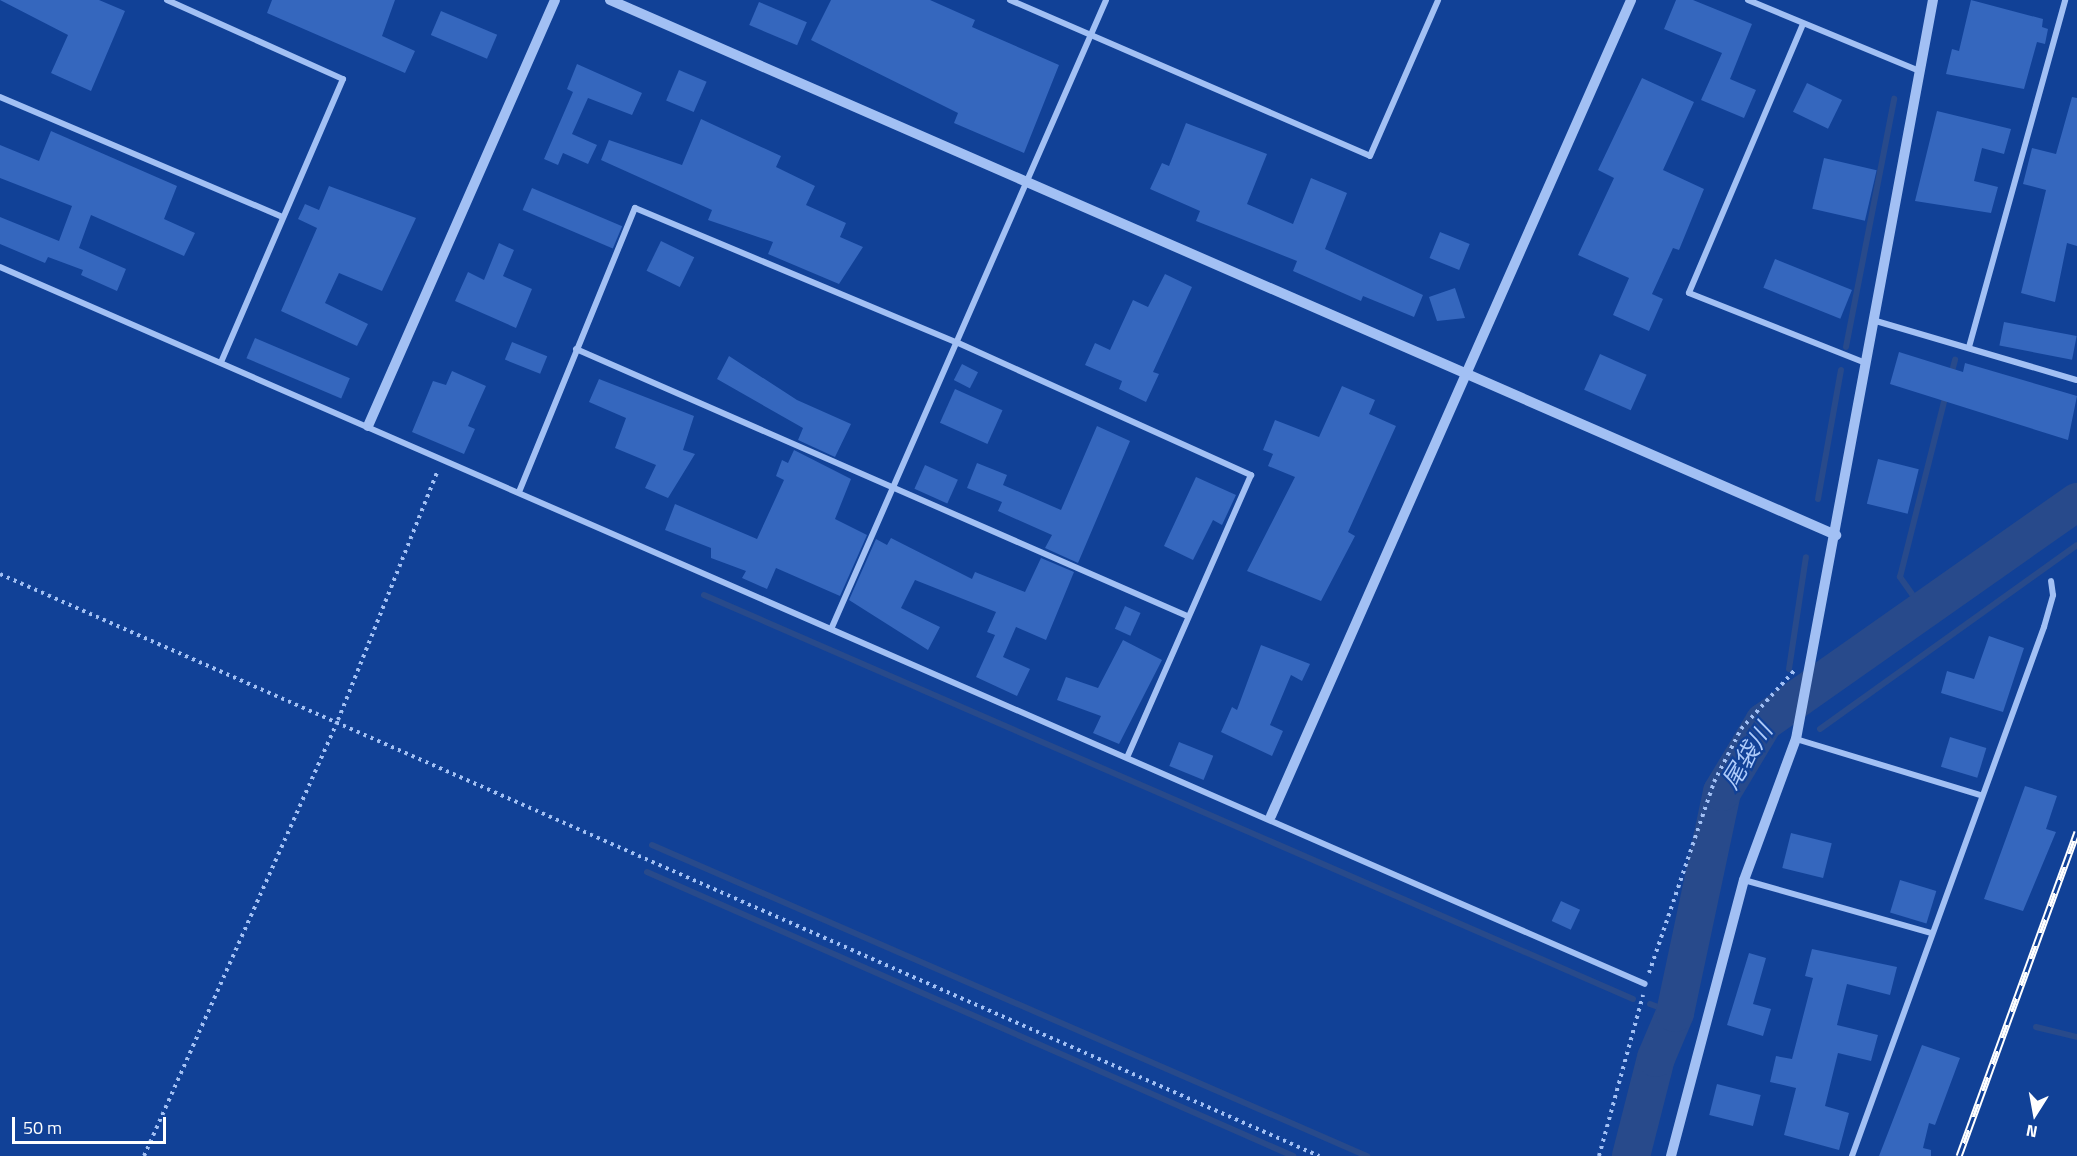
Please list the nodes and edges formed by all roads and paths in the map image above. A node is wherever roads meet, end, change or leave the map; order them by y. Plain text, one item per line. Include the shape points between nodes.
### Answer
1 (167, 0) edge
2 (555, 0) edge
3 (610, 0) edge
4 (1010, 0) edge
5 (1106, 0) edge
6 (1438, 0) edge
7 (1631, 0) edge
8 (1748, 0) edge
9 (1933, 0) edge
10 (2065, 0) edge
11 (1803, 24) junction
12 (1090, 35) junction
13 (1919, 71) junction
14 (0, 97) edge
15 (1026, 182) junction
16 (281, 216) junction
17 (0, 267) edge
18 (1876, 321) junction
19 (956, 342) junction
20 (1969, 347) junction
21 (576, 349) junction
22 (221, 362) junction
23 (1869, 364) junction
24 (1466, 375) junction
25 (2077, 380) edge
26 (368, 426) junction
27 (443, 459) junction
28 (893, 487) junction
29 (519, 492) junction
30 (1836, 536) junction
31 (0, 574) edge
32 (2051, 581) dead end
33 (1187, 616) junction
34 (832, 627) junction
35 (1812, 661) junction
36 (338, 720) junction
37 (1796, 739) junction
38 (1128, 754) junction
39 (1980, 795) junction
40 (1271, 816) junction
41 (1744, 880) junction
42 (1931, 933) junction
43 (1645, 984) junction
44 (144, 1156) edge
45 (1318, 1156) edge
46 (1599, 1156) edge
47 (1671, 1156) edge
48 (1852, 1156) edge

1 - 16 street via 343,79
2 - 26 street
3 - 15 street
4 - 12 street
5 - 12 street
6 - 12 street via 1370,156
7 - 24 street
8 - 11 street
9 - 13 street
10 - 20 street
11 - 13 street
11 - 23 street via 1689,293
12 - 15 street
13 - 18 street
14 - 16 street
15 - 19 street
15 - 24 street
16 - 22 street
17 - 22 street
18 - 20 street
18 - 23 street
19 - 21 street via 636,208
19 - 28 street
19 - 33 street via 1251,475
20 - 25 street
21 - 28 street
21 - 29 street
22 - 26 street
23 - 30 street
24 - 30 street
24 - 40 street
26 - 27 street
27 - 29 street
27 - 36 path
28 - 33 street
28 - 34 street
29 - 34 street
30 - 35 street
31 - 36 path
32 - 39 street via 2053,596 2044,627
33 - 38 street
34 - 38 street
35 - 37 street
35 - 43 path via 1782,678 1741,729 1714,782
36 - 44 path
36 - 45 path
37 - 39 street
37 - 41 street
38 - 40 street
39 - 42 street
40 - 43 street
41 - 42 street
41 - 47 street
42 - 48 street
43 - 46 path

